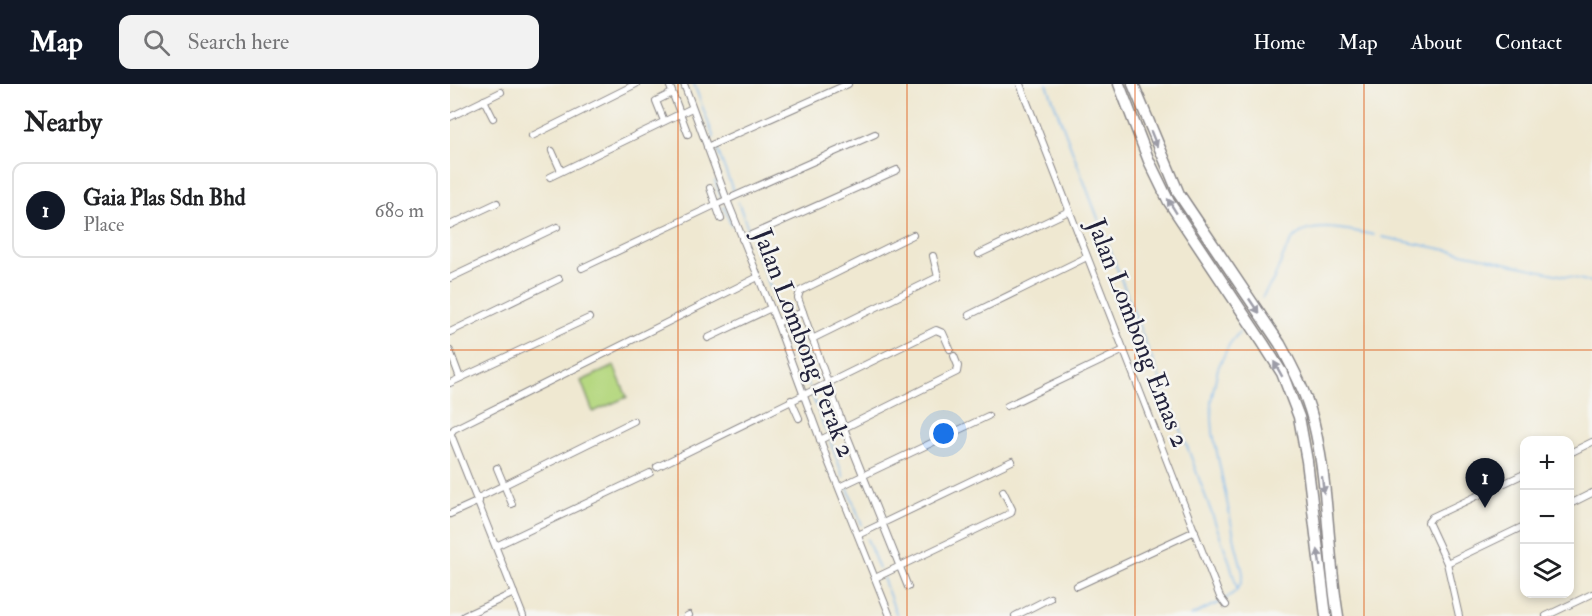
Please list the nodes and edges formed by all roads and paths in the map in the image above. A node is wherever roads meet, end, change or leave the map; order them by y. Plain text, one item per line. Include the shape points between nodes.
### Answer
1 (636, 84) edge
2 (669, 84) edge
3 (684, 84) edge
4 (849, 84) edge
5 (1020, 84) edge
6 (1119, 84) edge
7 (1133, 84) edge
8 (501, 92) dead end
9 (672, 93) junction
10 (484, 100) junction
11 (693, 108) junction
12 (680, 114) junction
13 (450, 117) edge
14 (493, 118) dead end
15 (664, 121) junction
16 (688, 134) dead end
17 (875, 134) dead end
18 (532, 136) dead end
19 (707, 147) junction
20 (552, 151) dead end
21 (897, 170) dead end
22 (561, 171) junction
23 (550, 177) dead end
24 (710, 188) dead end
25 (727, 200) junction
26 (497, 203) dead end
27 (715, 205) junction
28 (1070, 211) junction
29 (720, 219) dead end
30 (450, 225) edge
31 (557, 227) dead end
32 (914, 235) dead end
33 (742, 239) junction
34 (979, 254) dead end
35 (933, 256) dead end
36 (1087, 257) junction
37 (582, 268) dead end
38 (758, 277) junction
39 (450, 278) edge
40 (559, 279) dead end
41 (771, 308) junction
42 (803, 312) junction
43 (969, 315) dead end
44 (589, 318) dead end
45 (777, 323) junction
46 (450, 332) edge
47 (708, 338) dead end
48 (812, 339) junction
49 (950, 349) dead end
50 (1124, 350) junction
51 (450, 351) edge
52 (954, 356) dead end
53 (460, 378) junction
54 (450, 383) edge
55 (828, 383) junction
56 (804, 394) junction
57 (791, 400) junction
58 (1007, 406) dead end
59 (988, 416) dead end
60 (799, 418) dead end
61 (634, 422) dead end
62 (844, 428) junction
63 (450, 433) edge
64 (820, 440) junction
65 (1592, 442) edge
66 (1574, 451) edge
67 (1012, 461) dead end
68 (657, 467) dead end
69 (497, 468) dead end
70 (650, 473) dead end
71 (863, 476) junction
72 (1520, 476) edge
73 (504, 485) junction
74 (839, 487) junction
75 (1004, 491) dead end
76 (1592, 493) edge
77 (478, 499) junction
78 (1574, 502) edge
79 (512, 504) dead end
80 (450, 514) edge
81 (882, 523) junction
82 (1520, 528) edge
83 (1195, 531) junction
84 (858, 535) junction
85 (496, 546) junction
86 (1447, 563) junction
87 (900, 566) junction
88 (875, 578) junction
89 (1077, 586) dead end
90 (908, 587) dead end
91 (514, 593) junction
92 (1592, 594) edge
93 (1050, 598) dead end
94 (1226, 605) dead end
95 (464, 616) edge
96 (523, 616) edge
97 (890, 616) edge
98 (1015, 616) edge
99 (1326, 616) edge
100 (1338, 616) edge
101 (1459, 616) edge
102 (1546, 616) edge

1 - 18 street
2 - 9 street
3 - 11 street, Jalan Lombong Perak 2
4 - 19 street
5 - 28 street, Jalan Lombong Emas 2
99 -> 6 main road via 1307,460 1299,417 1282,373 1169,202
7 -> 100 main road via 1179,195 1280,344 1305,396 1323,483
8 - 10 street
9 - 12 street
9 - 15 street via 656,101
10 - 13 street
10 - 14 street
11 - 12 street
11 - 19 street, Jalan Lombong Perak 2
12 - 15 street
12 - 16 street
15 - 22 street
17 - 25 street
19 - 25 street, Jalan Lombong Perak 2
20 - 22 street
21 - 33 street
22 - 23 street
24 - 27 street
25 - 27 street
25 - 33 street, Jalan Lombong Perak 2
26 - 30 street
27 - 29 street
27 - 37 street
28 - 34 street
28 - 36 street, Jalan Lombong Emas 2
31 - 39 street
32 - 42 street via 800,291
33 - 38 street, Jalan Lombong Perak 2
35 - 48 street via 938,277
36 - 43 street
36 - 50 street, Jalan Lombong Emas 2
38 - 41 street, Jalan Lombong Perak 2
38 - 63 street
40 - 46 street
41 - 45 street, Jalan Lombong Perak 2
41 - 47 street
42 - 45 street
42 - 48 street
44 - 53 street
45 - 56 street, Jalan Lombong Perak 2
48 - 55 street
49 - 55 street via 943,333 936,330
50 - 58 street
50 - 83 street, Jalan Lombong Emas 2
51 - 53 street
52 - 62 street via 957,372
53 - 54 street
55 - 56 street
55 - 62 street
56 - 57 street
56 - 64 street, Jalan Lombong Perak 2
57 - 60 street
57 - 68 street
59 - 71 street
61 - 73 street
62 - 64 street
62 - 71 street
63 - 77 street
64 - 74 street, Jalan Lombong Perak 2
65 - 66 street
67 - 81 street
69 - 73 street
70 - 85 street
71 - 74 street
71 - 81 street
72 - 86 street via 1429,520
73 - 77 street
73 - 79 street
74 - 84 street, Jalan Lombong Perak 2
75 - 87 street via 1011,513
76 - 78 street
77 - 80 street
77 - 85 street
81 - 84 street
81 - 87 street
82 - 86 street
83 - 89 street
83 - 94 street, Jalan Lombong Emas 2
84 - 88 street, Jalan Lombong Perak 2
85 - 91 street
86 - 101 street
87 - 88 street
87 - 90 street
88 - 97 street, Jalan Lombong Perak 2
91 - 95 street
91 - 96 street
92 - 102 street
93 - 98 street

